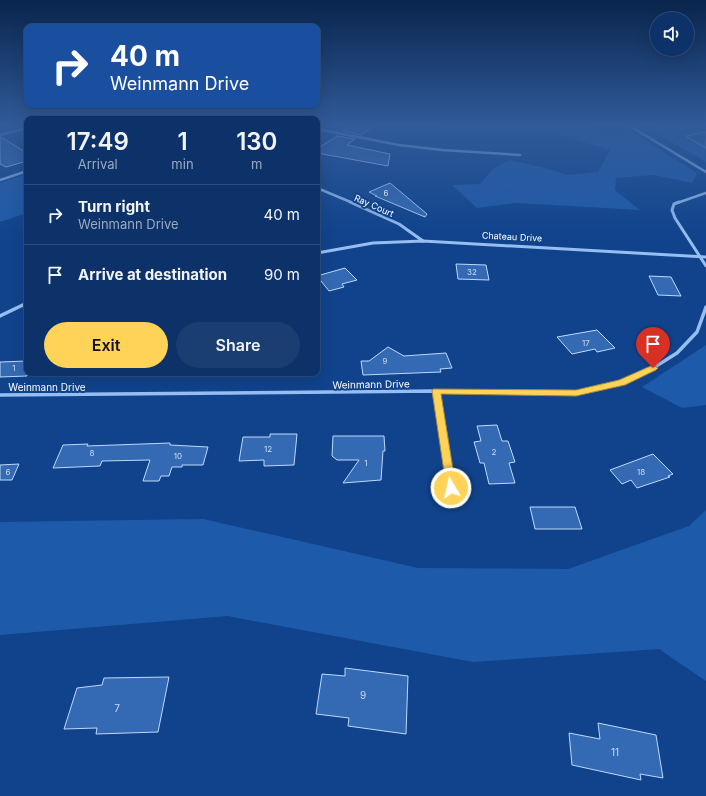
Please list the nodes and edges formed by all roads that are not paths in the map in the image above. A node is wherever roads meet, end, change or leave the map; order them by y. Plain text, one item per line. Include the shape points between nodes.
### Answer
1 (690, 162) edge
2 (24, 172) edge
3 (706, 172) edge
4 (0, 180) edge
5 (320, 189) edge
6 (706, 193) edge
7 (423, 241) junction
8 (320, 252) edge
9 (701, 257) junction
10 (706, 257) edge
11 (706, 266) edge
12 (24, 304) edge
13 (706, 307) edge
14 (0, 316) edge
15 (436, 391) junction
16 (0, 395) edge
17 (451, 488) dead end

1 - 3 street
2 - 4 street
5 - 7 street, Ray Court via 391,220
6 - 9 street via 674,204 672,210 677,224
7 - 8 street, Chateau Drive via 373,243
7 - 9 street, Chateau Drive
9 - 10 street, Chateau Drive
9 - 11 street
12 - 14 street
13 - 15 street, Weinmann Drive via 697,332 677,353 622,383 576,393
15 - 16 street, Weinmann Drive
15 - 17 street

